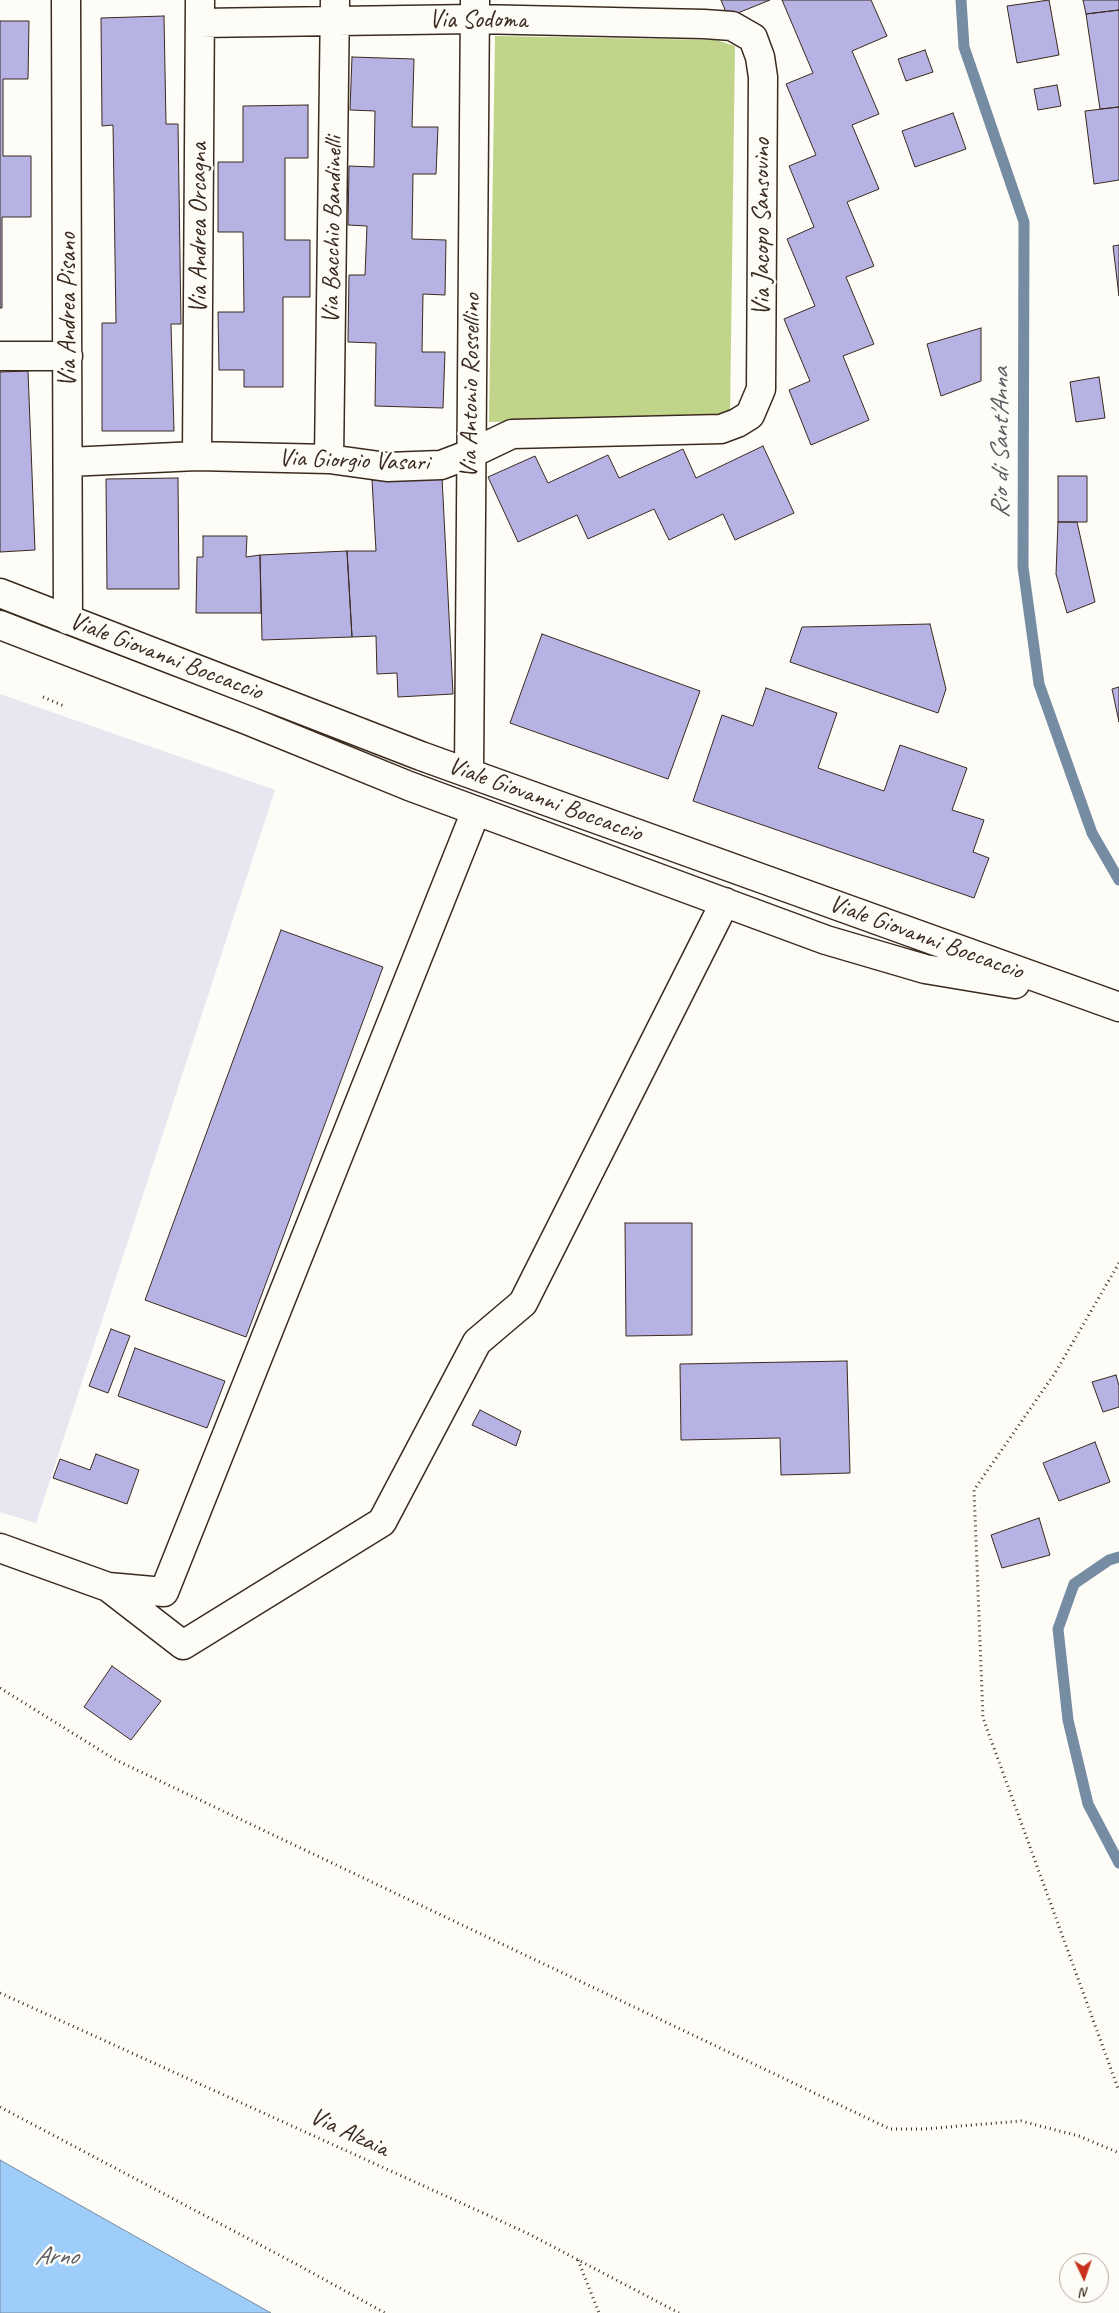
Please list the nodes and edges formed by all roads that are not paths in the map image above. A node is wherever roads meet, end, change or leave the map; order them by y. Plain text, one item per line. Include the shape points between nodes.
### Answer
1 (66, 0) edge
2 (475, 10) edge
3 (200, 11) edge
4 (336, 11) edge
5 (753, 38) joint
6 (0, 356) edge
7 (68, 356) junction
8 (750, 415) joint
9 (470, 454) junction
10 (197, 456) junction
11 (329, 460) junction
12 (68, 462) junction
13 (0, 593) edge
14 (68, 620) junction
15 (0, 625) edge
16 (469, 772) junction
17 (476, 811) junction
18 (725, 902) junction
19 (1092, 999) junction
20 (1119, 1007) edge
21 (0, 1548) edge
22 (108, 1587) junction

1 - 7 street, Via Andrea Pisano
2 - 4 street, Via Sodoma
2 - 5 street, Via Sodoma via 732,26
2 - 9 street, Via Antonio Rossellino
3 - 4 street, Via Sodoma
3 - 10 street, Via Andrea Orcagna
4 - 11 street, Via Bacchio Bandinelli
5 - 8 street, Via Jacopo Sansovino via 763,77 761,389
6 - 7 street
7 - 12 street, Via Andrea Pisano
8 - 9 street, Via Giorgio Vasari via 721,429 512,434
9 - 11 street, Via Giorgio Vasari via 441,464 387,467
9 - 16 street, Via Antonio Rossellino
10 - 11 street, Via Giorgio Vasari
10 - 12 street, Via Giorgio Vasari
12 - 14 street, Via Andrea Pisano
13 - 14 street, Viale Giovanni Boccaccio
14 - 16 street, Viale Giovanni Boccaccio
15 - 17 street, Viale Giovanni Boccaccio
16 - 19 street, Viale Giovanni Boccaccio
17 - 18 street, Viale Giovanni Boccaccio
17 - 22 street via 164,1592
18 - 19 street, Viale Giovanni Boccaccio via 826,940 925,969
18 - 22 street via 523,1303 476,1342 382,1522 183,1645
19 - 20 street, Viale Giovanni Boccaccio
21 - 22 street

